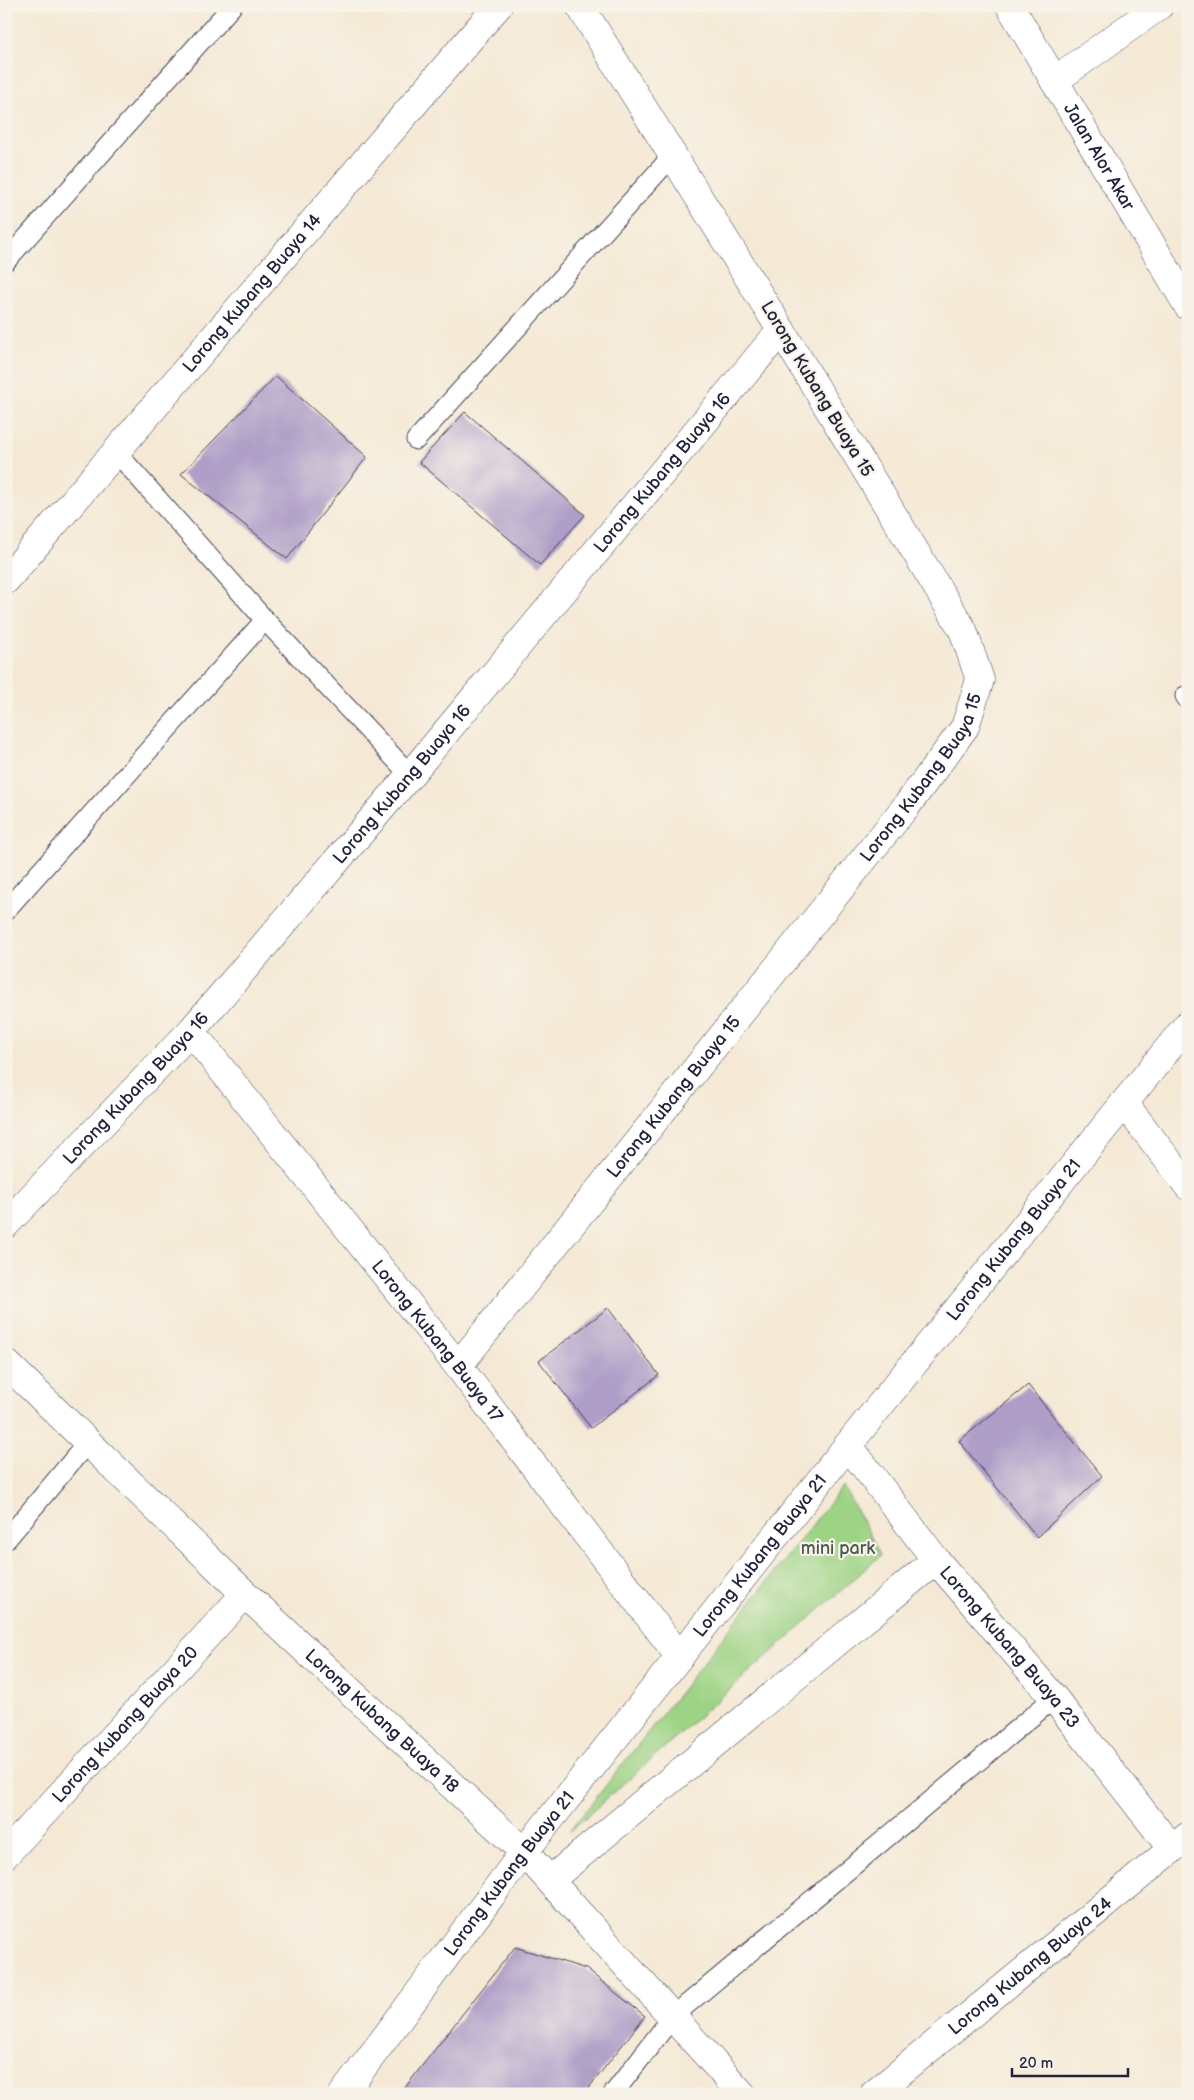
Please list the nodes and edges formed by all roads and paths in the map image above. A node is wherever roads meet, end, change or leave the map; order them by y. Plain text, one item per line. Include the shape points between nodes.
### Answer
1 (232, 6) edge
2 (498, 6) edge
3 (580, 6) edge
4 (1010, 6) edge
5 (1159, 6) edge
6 (1054, 82) junction
7 (673, 155) junction
8 (6, 261) edge
9 (1188, 306) edge
10 (781, 330) junction
11 (416, 440) dead end
12 (117, 453) junction
13 (6, 580) edge
14 (265, 620) junction
15 (410, 775) junction
16 (6, 910) edge
17 (1188, 1024) edge
18 (191, 1032) junction
19 (1124, 1104) junction
20 (1188, 1186) edge
21 (6, 1224) edge
22 (6, 1363) edge
23 (458, 1366) junction
24 (88, 1442) junction
25 (848, 1445) junction
26 (6, 1540) edge
27 (936, 1560) junction
28 (245, 1594) junction
29 (679, 1656) junction
30 (1054, 1698) junction
31 (1180, 1843) edge
32 (524, 1852) junction
33 (6, 1854) edge
34 (550, 1880) junction
35 (673, 2016) junction
36 (342, 2094) edge
37 (613, 2094) edge
38 (742, 2094) edge
39 (874, 2094) edge

1 - 8 lane
2 - 12 street, Lorong Kubang Buaya 14
3 - 7 street, Lorong Kubang Buaya 15
4 - 6 street, Jalan Alor Akar
5 - 6 street
6 - 9 street, Jalan Alor Akar
7 - 10 street, Lorong Kubang Buaya 15
7 - 11 lane
10 - 15 street, Lorong Kubang Buaya 16
10 - 23 street, Lorong Kubang Buaya 15 via 963,630 980,680 965,727 908,804
12 - 13 street, Lorong Kubang Buaya 14
12 - 14 lane
14 - 15 lane
14 - 16 lane
15 - 18 street, Lorong Kubang Buaya 16
17 - 19 street, Lorong Kubang Buaya 21
18 - 21 street, Lorong Kubang Buaya 16
18 - 23 street, Lorong Kubang Buaya 17
19 - 20 street
19 - 25 street, Lorong Kubang Buaya 21
22 - 24 street, Lorong Kubang Buaya 18
23 - 29 street, Lorong Kubang Buaya 17
24 - 26 lane
24 - 28 street, Lorong Kubang Buaya 18
25 - 27 street, Lorong Kubang Buaya 23
25 - 29 street, Lorong Kubang Buaya 21
27 - 30 street, Lorong Kubang Buaya 23
27 - 34 street
28 - 32 street, Lorong Kubang Buaya 18
28 - 33 street, Lorong Kubang Buaya 20
29 - 32 street, Lorong Kubang Buaya 21
30 - 31 street, Lorong Kubang Buaya 23
30 - 35 lane
31 - 39 street, Lorong Kubang Buaya 24
32 - 34 street, Lorong Kubang Buaya 18
32 - 36 street, Lorong Kubang Buaya 21
34 - 35 street, Lorong Kubang Buaya 18
35 - 37 lane
35 - 38 street, Lorong Kubang Buaya 18

